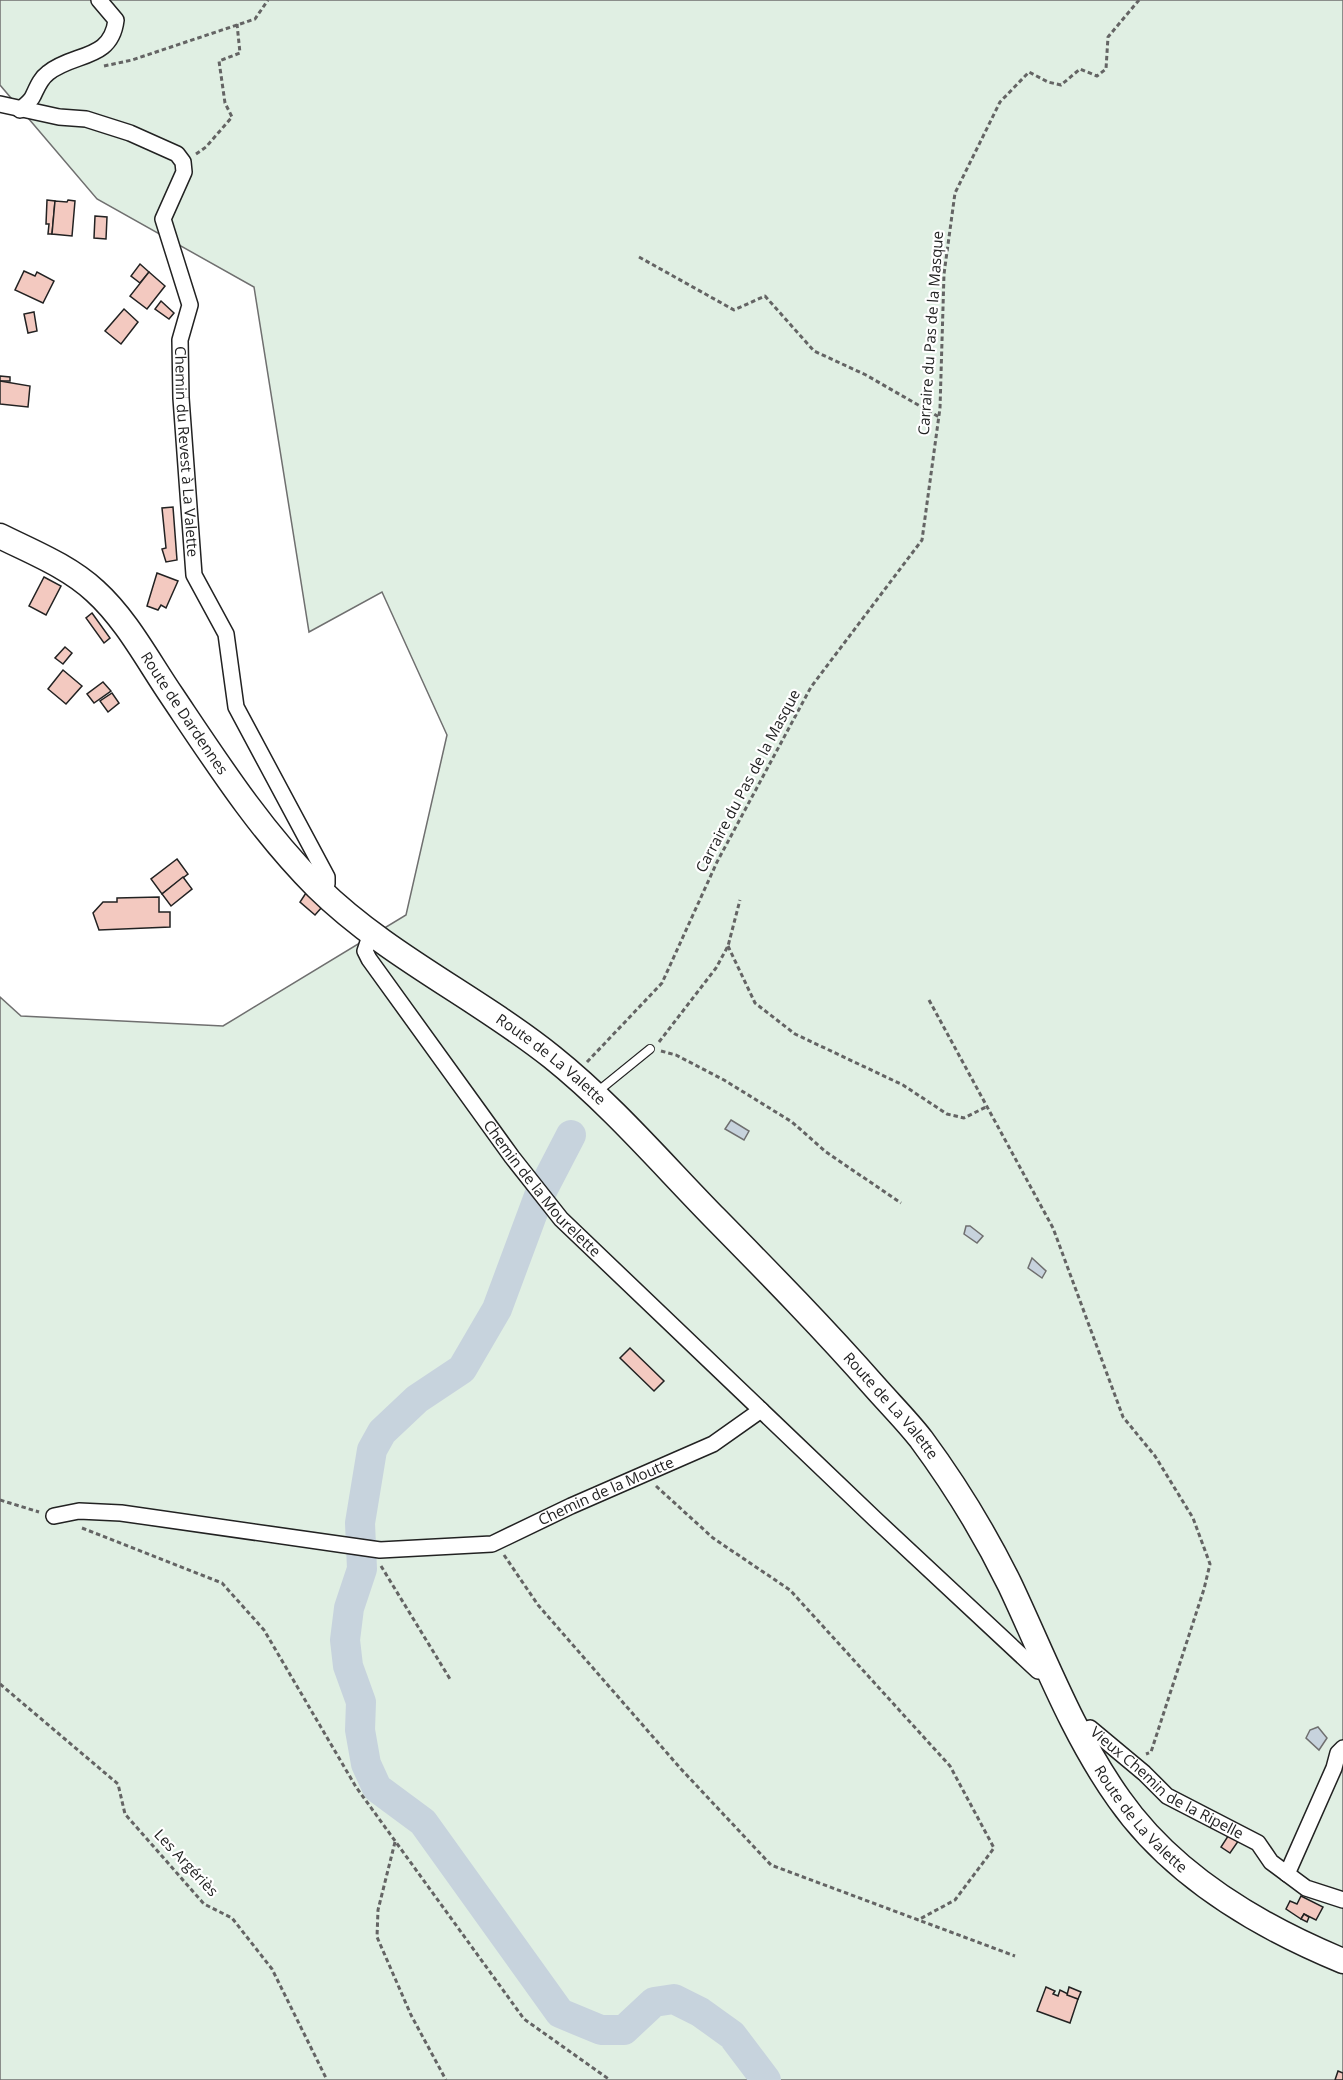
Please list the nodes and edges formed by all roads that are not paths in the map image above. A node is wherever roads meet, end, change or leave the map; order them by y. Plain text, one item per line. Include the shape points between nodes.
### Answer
1 (99, 0) edge
2 (0, 104) edge
3 (20, 110) junction
4 (0, 536) edge
5 (321, 890) junction
6 (349, 915) joint
7 (374, 937) junction
8 (650, 1048) road end
9 (585, 1087) junction
10 (761, 1410) junction
11 (54, 1516) road end
12 (1048, 1668) junction
13 (1078, 1732) junction
14 (1343, 1748) edge
15 (1287, 1874) junction
16 (1343, 1900) edge
17 (1343, 1961) edge

1 - 3 street via 116,20 115,34 105,48 47,73 34,90 33,98
2 - 3 street
3 - 5 street, Chemin du Revest à La Valette via 86,119 130,133 177,154 183,162 184,172 163,219 190,305 180,340 194,575 226,634 236,707 327,877
4 - 5 main road, Route de Dardennes via 62,567 94,590 123,622 268,834
5 - 6 main road, Route de Dardennes
6 - 7 main road, Route de La Valette
7 - 9 main road, Route de La Valette via 515,1030
7 - 10 street, Chemin de la Mourelette via 365,951 369,959 561,1219
8 - 9 lane
9 - 12 main road, Route de La Valette via 826,1331 919,1437 968,1507 1008,1580
10 - 11 street, Chemin de la Moutte via 713,1444 492,1544 371,1550 122,1513 79,1511
10 - 12 street via 1038,1671
12 - 13 main road, Route de La Valette
13 - 15 street, Vieux Chemin de la Ripelle via 1090,1728 1167,1796 1258,1843 1271,1862
13 - 17 main road, Route de La Valette via 1120,1801 1168,1854 1245,1914
14 - 15 street
15 - 16 street, Vieux Chemin de la Ripelle via 1306,1888

